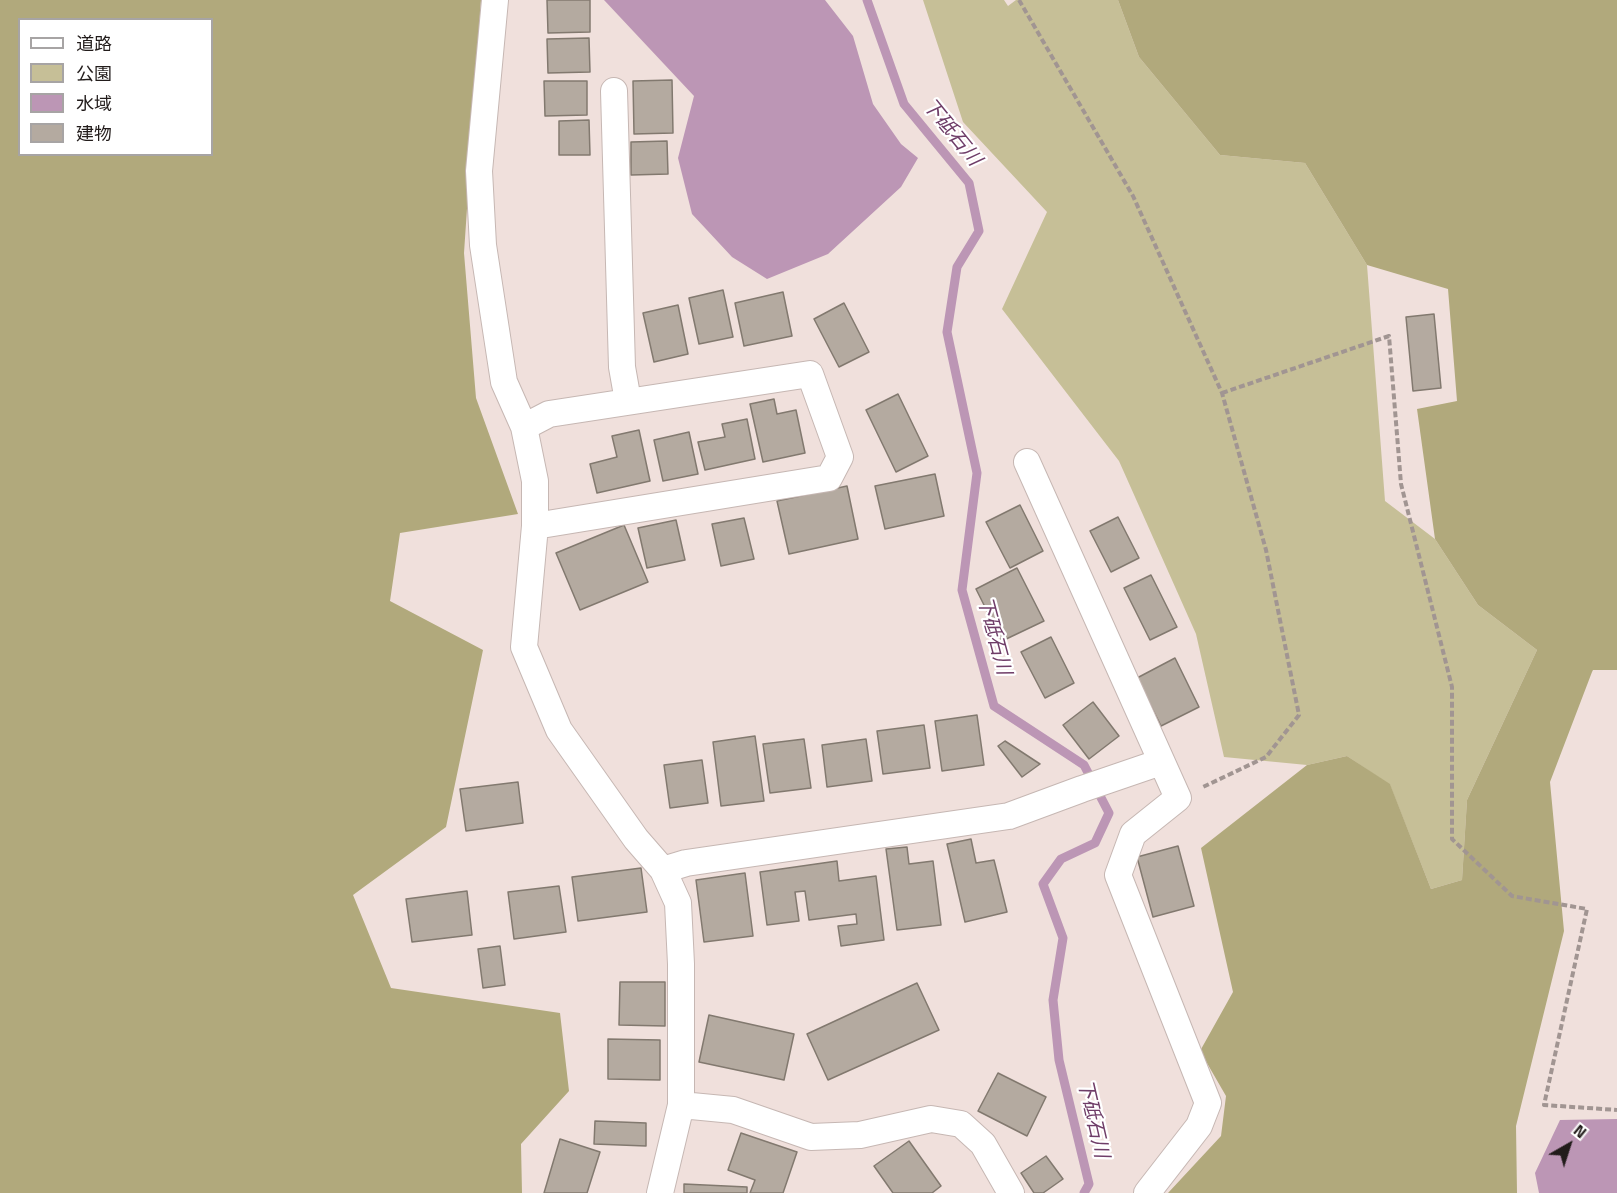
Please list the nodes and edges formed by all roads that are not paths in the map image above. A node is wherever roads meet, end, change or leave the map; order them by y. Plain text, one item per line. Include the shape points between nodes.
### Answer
1 (495, 0) edge
2 (614, 91) dead end
3 (628, 401) junction
4 (524, 427) junction
5 (1027, 462) dead end
6 (535, 526) junction
7 (1161, 762) junction
8 (663, 870) junction
9 (681, 1105) junction
10 (660, 1193) edge
11 (1011, 1193) edge
12 (1147, 1193) edge

1 - 4 street via 479,171 483,245 504,382
2 - 3 street via 622,367
3 - 4 street via 549,414
3 - 6 street via 810,374 840,457 829,478
4 - 6 street via 535,481
5 - 7 street
6 - 8 street via 524,647 559,730 636,839
7 - 8 street via 1009,816 686,863
7 - 12 street via 1178,798 1134,834 1118,875 1208,1103 1198,1126
8 - 9 street via 678,903
9 - 10 street
9 - 11 street via 733,1110 811,1137 860,1135 931,1119 961,1124 983,1144

